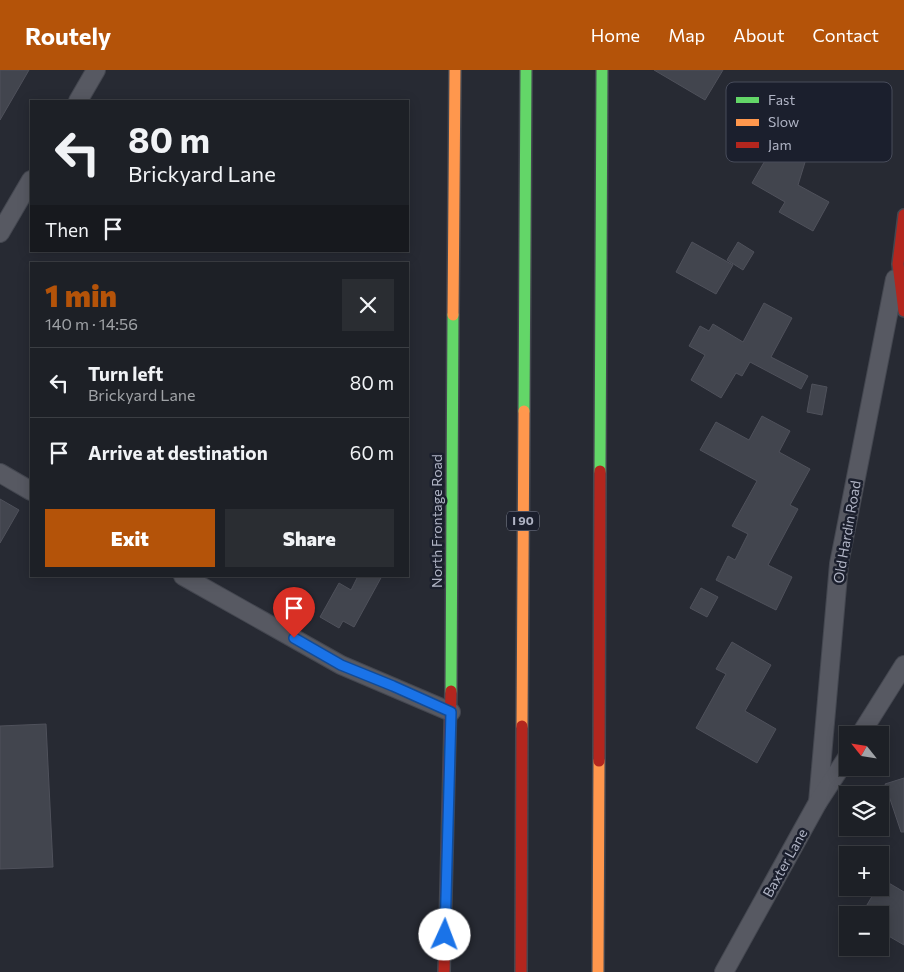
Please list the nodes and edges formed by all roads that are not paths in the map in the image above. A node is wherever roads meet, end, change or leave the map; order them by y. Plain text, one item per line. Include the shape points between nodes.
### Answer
1 (96, 70) edge
2 (455, 70) edge
3 (526, 70) edge
4 (602, 70) edge
5 (79, 100) edge
6 (30, 182) edge
7 (904, 215) edge
8 (0, 233) edge
9 (898, 264) junction
10 (904, 311) edge
11 (0, 474) edge
12 (30, 490) edge
13 (186, 577) edge
14 (904, 665) edge
15 (451, 712) junction
16 (866, 726) edge
17 (839, 770) edge
18 (818, 802) junction
19 (444, 972) edge
20 (520, 972) edge
21 (598, 972) edge
22 (724, 972) edge

1 - 5 street
2 - 15 main road, North Frontage Road
3 - 20 main road, I 90
4 - 21 main road
6 - 8 street
7 - 9 main road, Old Hardin Road
9 - 10 main road, Old Hardin Road
9 - 18 street, Old Hardin Road via 840,564
11 - 12 street
13 - 15 street via 341,665
14 - 16 street
15 - 19 main road, North Frontage Road
17 - 18 street, Baxter Lane
18 - 22 street, Baxter Lane

